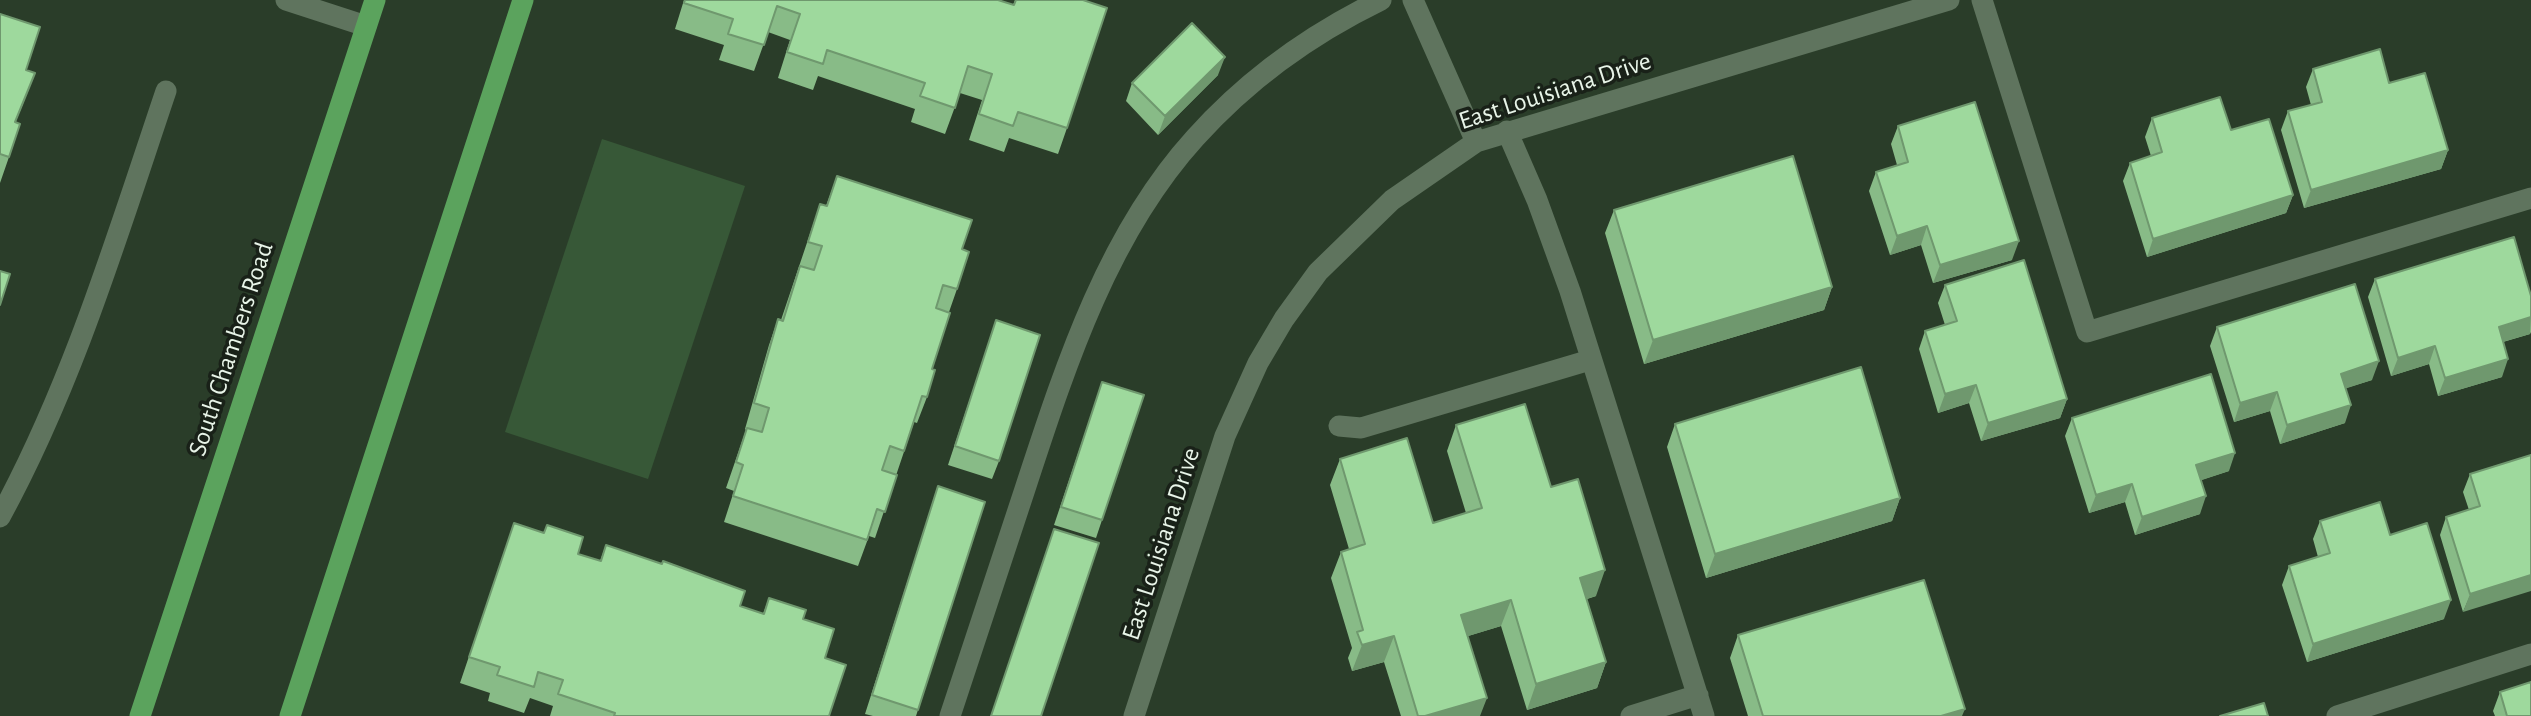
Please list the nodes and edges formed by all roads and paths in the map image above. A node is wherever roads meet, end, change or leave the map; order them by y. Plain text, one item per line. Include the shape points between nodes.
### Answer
1 (286, 0) edge
2 (375, 0) edge
3 (523, 0) edge
4 (1381, 0) edge
5 (1413, 0) edge
6 (1949, 0) edge
7 (1982, 0) edge
8 (366, 26) junction
9 (166, 91) dead end
10 (1507, 131) junction
11 (1476, 142) junction
12 (2531, 198) edge
13 (1590, 360) junction
14 (1339, 426) dead end
15 (0, 517) edge
16 (2531, 654) edge
17 (1701, 706) edge
18 (140, 716) edge
19 (290, 716) edge
20 (950, 716) edge
21 (1134, 716) edge
22 (1631, 716) edge
23 (2337, 716) edge

1 - 8 street
2 - 8 main road, South Chambers Road
3 - 19 main road
4 - 20 street via 1292,51 1263,74 1194,139 1138,216 1088,314 1058,392
5 - 11 street
6 - 10 street, East Louisiana Drive
7 - 12 street via 2087,332
8 - 18 main road, South Chambers Road
9 - 15 street via 78,350 32,460
10 - 11 street, East Louisiana Drive
10 - 13 street via 1548,228
11 - 21 street, East Louisiana Drive via 1409,186 1346,243 1298,298 1268,344 1225,436
13 - 14 street via 1361,428
13 - 17 street
16 - 23 street
17 - 22 street

